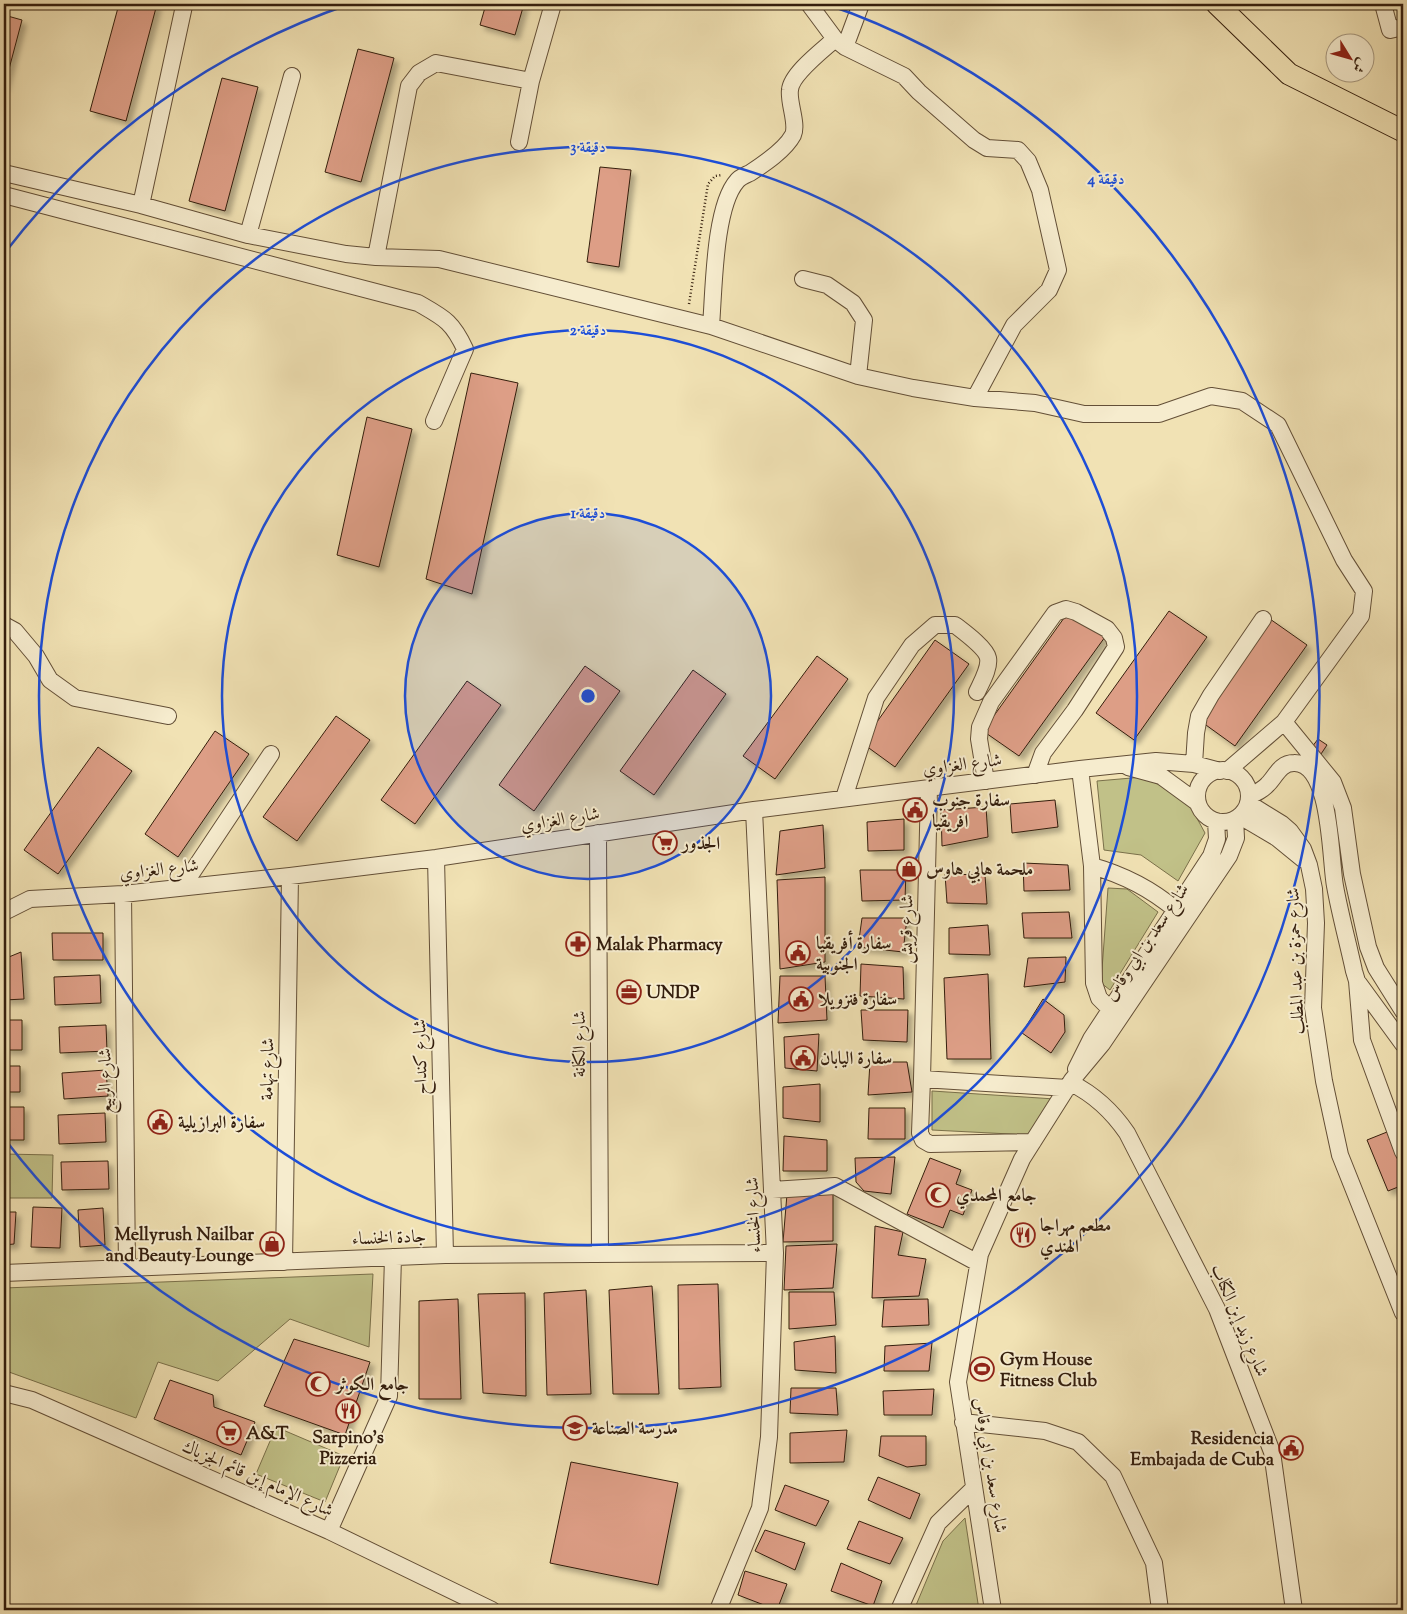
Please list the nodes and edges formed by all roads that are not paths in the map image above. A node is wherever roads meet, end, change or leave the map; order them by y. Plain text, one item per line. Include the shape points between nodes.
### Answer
1 (553, 4) edge
2 (809, 4) edge
3 (859, 4) edge
4 (1217, 4) edge
5 (1383, 4) edge
6 (184, 6) dead end
7 (1403, 27) edge
8 (840, 43) junction
9 (292, 76) dead end
10 (531, 81) junction
11 (1403, 132) edge
12 (519, 142) dead end
13 (4, 173) edge
14 (4, 195) edge
15 (141, 205) junction
16 (248, 236) junction
17 (376, 257) junction
18 (803, 278) dead end
19 (710, 326) junction
20 (858, 376) junction
21 (975, 398) junction
22 (434, 421) dead end
23 (1263, 619) dead end
24 (4, 625) edge
25 (977, 692) dead end
26 (168, 716) dead end
27 (1284, 722) junction
28 (271, 754) dead end
29 (1194, 764) junction
30 (1124, 765) junction
31 (1080, 769) junction
32 (1223, 771) junction
33 (1034, 775) junction
34 (986, 781) junction
35 (929, 788) junction
36 (844, 798) junction
37 (1198, 803) junction
38 (1243, 809) junction
39 (754, 810) junction
40 (1216, 821) junction
41 (598, 834) junction
42 (436, 858) junction
43 (1092, 866) junction
44 (290, 876) junction
45 (183, 886) junction
46 (123, 894) junction
47 (1176, 910) junction
48 (4, 912) edge
49 (1376, 968) junction
50 (1356, 976) junction
51 (1110, 1009) junction
52 (1403, 1011) edge
53 (1403, 1044) edge
54 (922, 1079) junction
55 (1070, 1084) junction
56 (1033, 1142) junction
57 (1403, 1152) edge
58 (772, 1190) junction
59 (775, 1253) junction
60 (600, 1254) junction
61 (444, 1255) junction
62 (392, 1257) junction
63 (284, 1262) junction
64 (978, 1263) junction
65 (127, 1268) junction
66 (4, 1273) edge
67 (1403, 1313) edge
68 (4, 1393) edge
69 (963, 1422) junction
70 (974, 1488) junction
71 (329, 1531) junction
72 (485, 1609) edge
73 (718, 1610) edge
74 (899, 1610) edge
75 (994, 1610) edge
76 (1160, 1610) edge
77 (1294, 1610) edge

1 - 10 street
2 - 8 street
3 - 8 street
4 - 11 main road via 1289,74
5 - 7 street via 1390,30
6 - 15 street
8 - 19 street via 795,78 790,89 793,134 775,156 738,180 727,198 722,214
8 - 21 street via 904,76 967,134 987,148 1018,150 1028,161 1040,190 1058,270 1049,290 1014,325
9 - 16 street
10 - 12 street
10 - 17 street via 436,63 408,86
13 - 15 street
14 - 22 street via 418,303 447,320 465,349
15 - 16 street
16 - 17 street
17 - 19 street via 439,260
18 - 20 street via 827,285 853,303 864,320
19 - 20 street
20 - 21 street
21 - 27 street via 1035,403 1084,414 1159,414 1211,396 1242,401 1278,425 1344,560 1364,591 1361,616
23 - 29 street via 1199,716
24 - 26 street via 16,630 50,680 75,698
25 - 36 street via 987,667 988,658 983,649 955,624 935,625 912,645 876,698
27 - 32 street
27 - 49 street via 1334,782 1343,808 1352,874 1368,947
28 - 45 street
29 - 30 street, شارع الغزاوي via 1156,761
29 - 32 street, شارع الغزاوي
30 - 31 street, شارع الغزاوي
30 - 37 street, شارع الغزاوي via 1161,776
31 - 33 street, شارع الغزاوي
31 - 43 street
32 - 37 street via 1207,776 1202,782 1198,788
32 - 38 street via 1234,772 1245,782
33 - 34 street, شارع الغزاوي
33 - 34 street via 1043,753 1076,710 1116,647 1107,629 1066,608 1055,613 992,702 980,728 979,739
34 - 35 street, شارع الغزاوي
35 - 36 street, شارع الغزاوي
35 - 54 street, شارع قريش
36 - 39 street, شارع الغزاوي
37 - 40 street via 1204,814
38 - 40 street via 1222,822
38 - 50 street via 1287,764 1300,764 1311,772 1327,812 1334,884
38 - 55 street, شارع سعد بن ابي وقاس via 1229,856 1102,1044
38 - 67 street, شارع حمزة بن عبد المطلب via 1282,824 1303,849 1309,864 1316,923 1313,1008 1324,1081 1340,1155
39 - 41 street, شارع الغزاوي
39 - 58 street, شارع الخنساء
40 - 47 street, شارع سعد بن ابي وقاس via 1217,839 1211,856
41 - 42 street, شارع الغزاوي
41 - 60 street, شارع الكنانة
42 - 44 street, شارع الغزاوي
42 - 61 street, شارع كنداح
43 - 47 street via 1145,887
43 - 51 street via 1094,984 1099,998
44 - 45 street, شارع الغزاوي
44 - 63 street, شارع تهامة
45 - 46 street, شارع الغزاوي
46 - 48 street, شارع الغزاوي via 30,899
46 - 65 street, شارع الربيع
47 - 51 street, شارع سعد بن ابي وقاس
49 - 50 street
49 - 52 street
50 - 53 street
50 - 57 street via 1362,1040
51 - 55 street, شارع سعد بن ابي وقاس via 1085,1048
54 - 55 street
54 - 56 street, شارع قريش via 920,1133 930,1144
55 - 56 street, شارع سعد بن ابي وقاس
55 - 77 street, شارع زيد إبن الكتاب via 1103,1104 1123,1128 1218,1309 1272,1452
56 - 64 street, شارع سعد بن ابي وقاس via 1022,1158
58 - 59 street, شارع الخنساء
58 - 64 street via 835,1186
59 - 60 street, جادة الخنساء
59 - 73 street, شارع الخنساء via 769,1437 760,1508
60 - 61 street, جادة الخنساء
61 - 62 street, جادة الخنساء
62 - 63 street, جادة الخنساء
62 - 71 street via 389,1396
63 - 65 street, جادة الخنساء
64 - 69 street, شارع سعد بن ابي وقاس via 958,1382
65 - 66 street, جادة الخنساء
68 - 71 street, شارع الإمام إبن قائم الجزياك via 32,1400
69 - 70 street, شارع سعد بن ابي وقاس
69 - 76 street via 1045,1431 1078,1442 1113,1476 1154,1563
70 - 74 street via 938,1523
70 - 75 street, شارع سعد بن ابي وقاس
71 - 72 street, شارع الإمام إبن قائم الجزياك

